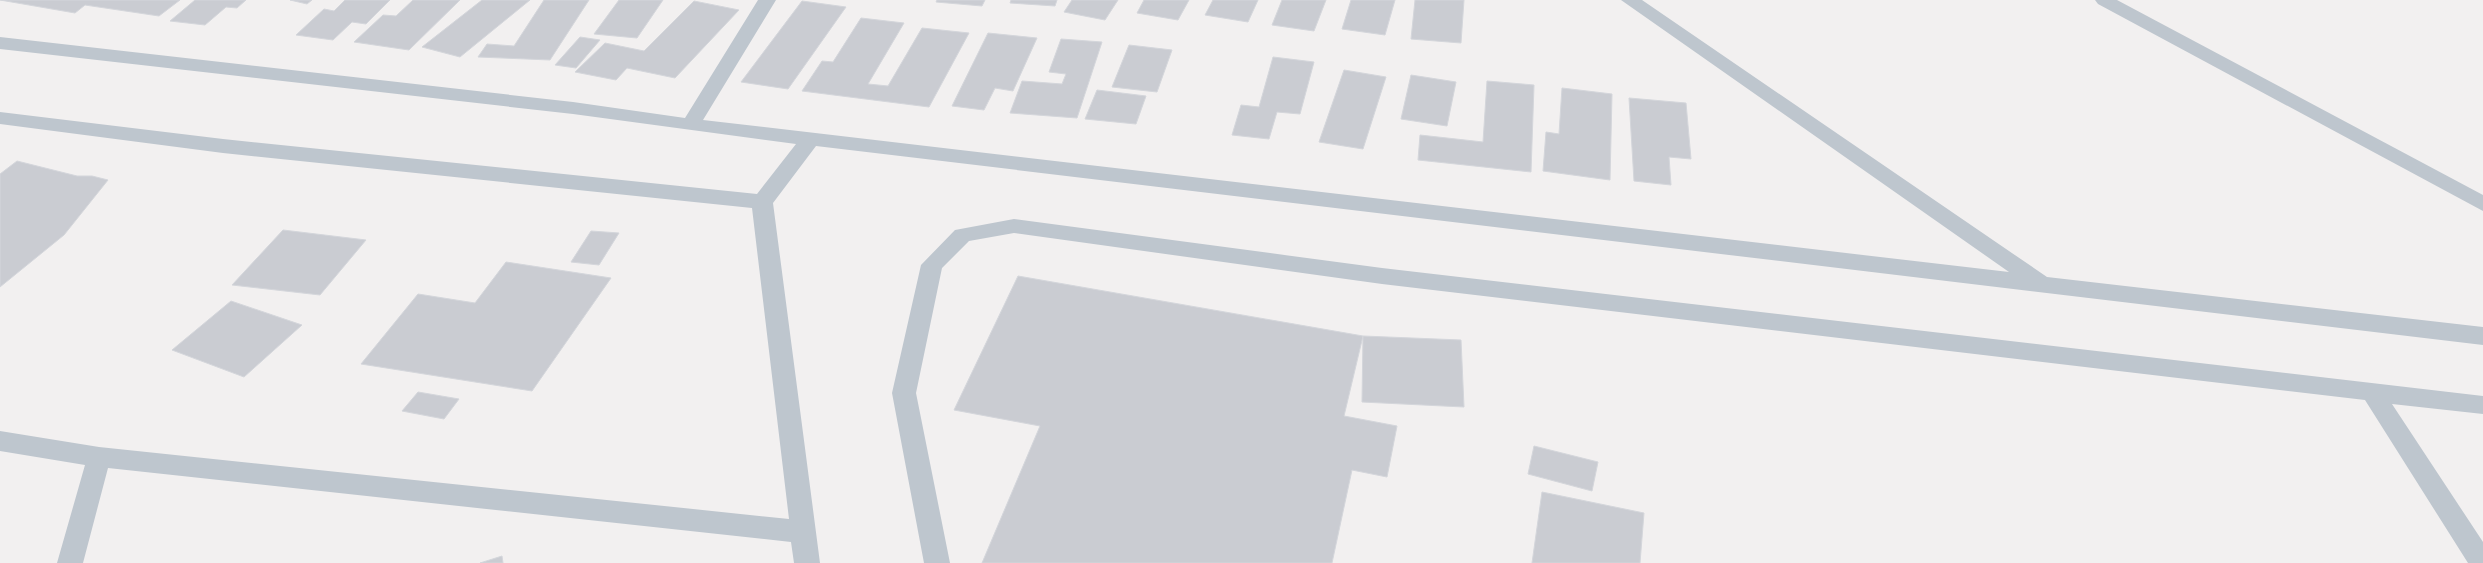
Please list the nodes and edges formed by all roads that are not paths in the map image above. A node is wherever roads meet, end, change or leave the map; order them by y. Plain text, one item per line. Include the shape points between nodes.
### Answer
1 (767, 0) edge
2 (1630, 0) edge
3 (2104, 0) edge
4 (0, 44) edge
5 (0, 118) edge
6 (690, 124) junction
7 (812, 138) junction
8 (762, 202) junction
9 (2483, 204) edge
10 (2041, 283) junction
11 (2483, 336) edge
12 (2372, 392) junction
13 (2483, 405) edge
14 (0, 441) edge
15 (99, 457) junction
16 (804, 532) junction
17 (70, 563) edge
18 (807, 563) edge
19 (937, 563) edge
20 (2482, 563) edge

1 - 6 street
2 - 10 street
3 - 9 street
4 - 6 street via 573,108
5 - 8 street via 223,146
6 - 7 street
7 - 8 street
7 - 10 street
8 - 16 street
10 - 11 street
12 - 13 street
12 - 19 street via 1382,276 1014,226 963,235 932,265 904,393
12 - 20 street
14 - 15 street
15 - 16 street
15 - 17 street
16 - 18 street

